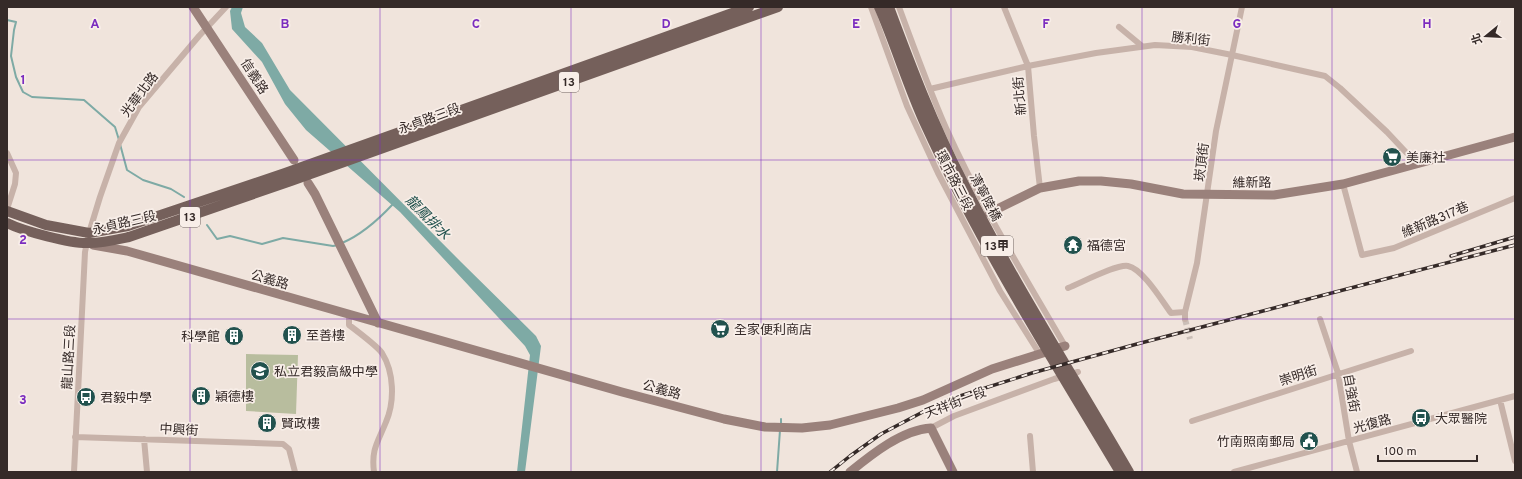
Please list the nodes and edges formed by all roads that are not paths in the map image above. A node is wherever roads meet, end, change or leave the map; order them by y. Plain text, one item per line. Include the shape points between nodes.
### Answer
1 (193, 7) edge
2 (226, 7) edge
3 (749, 7) edge
4 (778, 7) edge
5 (899, 7) edge
6 (1004, 7) edge
7 (1242, 7) edge
8 (880, 8) edge
9 (207, 27) junction
10 (1119, 27) dead end
11 (1142, 46) junction
12 (1232, 54) junction
13 (1028, 66) junction
14 (930, 88) junction
15 (1515, 137) edge
16 (7, 153) edge
17 (294, 160) dead end
18 (1417, 164) junction
19 (308, 183) dead end
20 (1343, 184) junction
21 (975, 185) junction
22 (1040, 188) junction
23 (1208, 194) junction
24 (952, 198) junction
25 (1515, 198) edge
26 (7, 210) edge
27 (989, 213) junction
28 (7, 223) edge
29 (89, 233) junction
30 (87, 244) junction
31 (1068, 288) dead end
32 (1185, 312) junction
33 (349, 314) junction
34 (1185, 319) tunnel mouth
35 (1320, 319) dead end
36 (378, 323) junction
37 (1065, 346) joint
38 (1411, 351) dead end
39 (1040, 353) junction
40 (1078, 372) dead end
41 (1338, 373) junction
42 (1515, 396) edge
43 (1500, 400) junction
44 (1192, 421) dead end
45 (931, 428) junction
46 (1030, 436) dead end
47 (75, 437) junction
48 (144, 439) junction
49 (1349, 441) junction
50 (1515, 461) edge
51 (74, 472) edge
52 (147, 472) edge
53 (294, 472) edge
54 (374, 472) edge
55 (850, 472) edge
56 (954, 472) edge
57 (1033, 472) edge
58 (1120, 472) edge
59 (1129, 472) edge
60 (1234, 472) edge
61 (1357, 472) edge

1 - 9 street, 信義路
2 - 9 street, 光華北路
3 - 29 main road, 永貞路三段 / 13 via 284,173 128,226
4 - 30 main road, 永貞路三段 / 13 via 291,181 136,234 107,242
5 - 14 street, 環市路三段
6 - 13 street, 新北街
7 - 12 street, 崁頂街
8 - 24 street, 環市路三段 via 907,106
8 - 58 main road, 清寧陸橋 / 13甲 via 925,124 988,250
8 - 59 main road, 清寧陸橋 / 13甲 via 961,180
9 - 17 street, 信義路
9 - 29 street, 光華北路 via 139,107 119,143
10 - 11 street
11 - 12 street, 勝利街 via 1192,47
11 - 13 street, 勝利街
12 - 18 street, 勝利街 via 1324,76 1387,132
12 - 23 street, 崁頂街 via 1216,131
13 - 14 street, 勝利街
13 - 22 street, 新北街
14 - 21 street, 環市路三段
15 - 18 street, 維新路
16 - 26 street via 16,173
18 - 20 street, 維新路
19 - 36 street
20 - 23 street, 維新路 via 1274,195
20 - 25 street, 維新路317巷 via 1362,255 1394,248
21 - 24 street
21 - 27 street, 環市路三段
22 - 23 street, 維新路 via 1079,181 1100,181 1183,194
22 - 27 street, 維新路
23 - 32 street, 崁頂街 via 1197,263
24 - 39 street, 環市路三段 via 1000,291
26 - 29 main road, 13 via 46,225
27 - 37 street, 環市路三段
28 - 30 main road, 公義路 / 13
29 - 30 street, 龍山路三段
30 - 33 street, 公義路 via 127,251
30 - 47 street, 龍山路三段 via 84,252
31 - 32 street via 1117,267 1128,266 1139,272 1171,313
32 - 34 street, 崁頂街
33 - 36 street, 公義路
33 - 54 street via 349,325 382,352 392,387 387,420 375,445
35 - 41 street, 自強街
36 - 39 street, 公義路 via 724,419 773,428 830,425 898,408 923,400 981,373
37 - 39 street
38 - 41 street, 崇明街
40 - 45 street, 天祥街一段 via 960,414
41 - 44 street, 崇明街
41 - 49 street, 自強街
42 - 43 street, 光復路
43 - 49 street, 光復路
43 - 50 street
45 - 55 street, 天祥街一段 via 909,432 871,455
45 - 56 street
46 - 57 street
47 - 48 street, 中興街
47 - 51 street, 龍山路三段
48 - 52 street
48 - 53 street, 中興街 via 283,444 290,449
49 - 60 street, 光復路
49 - 61 street, 自強街

